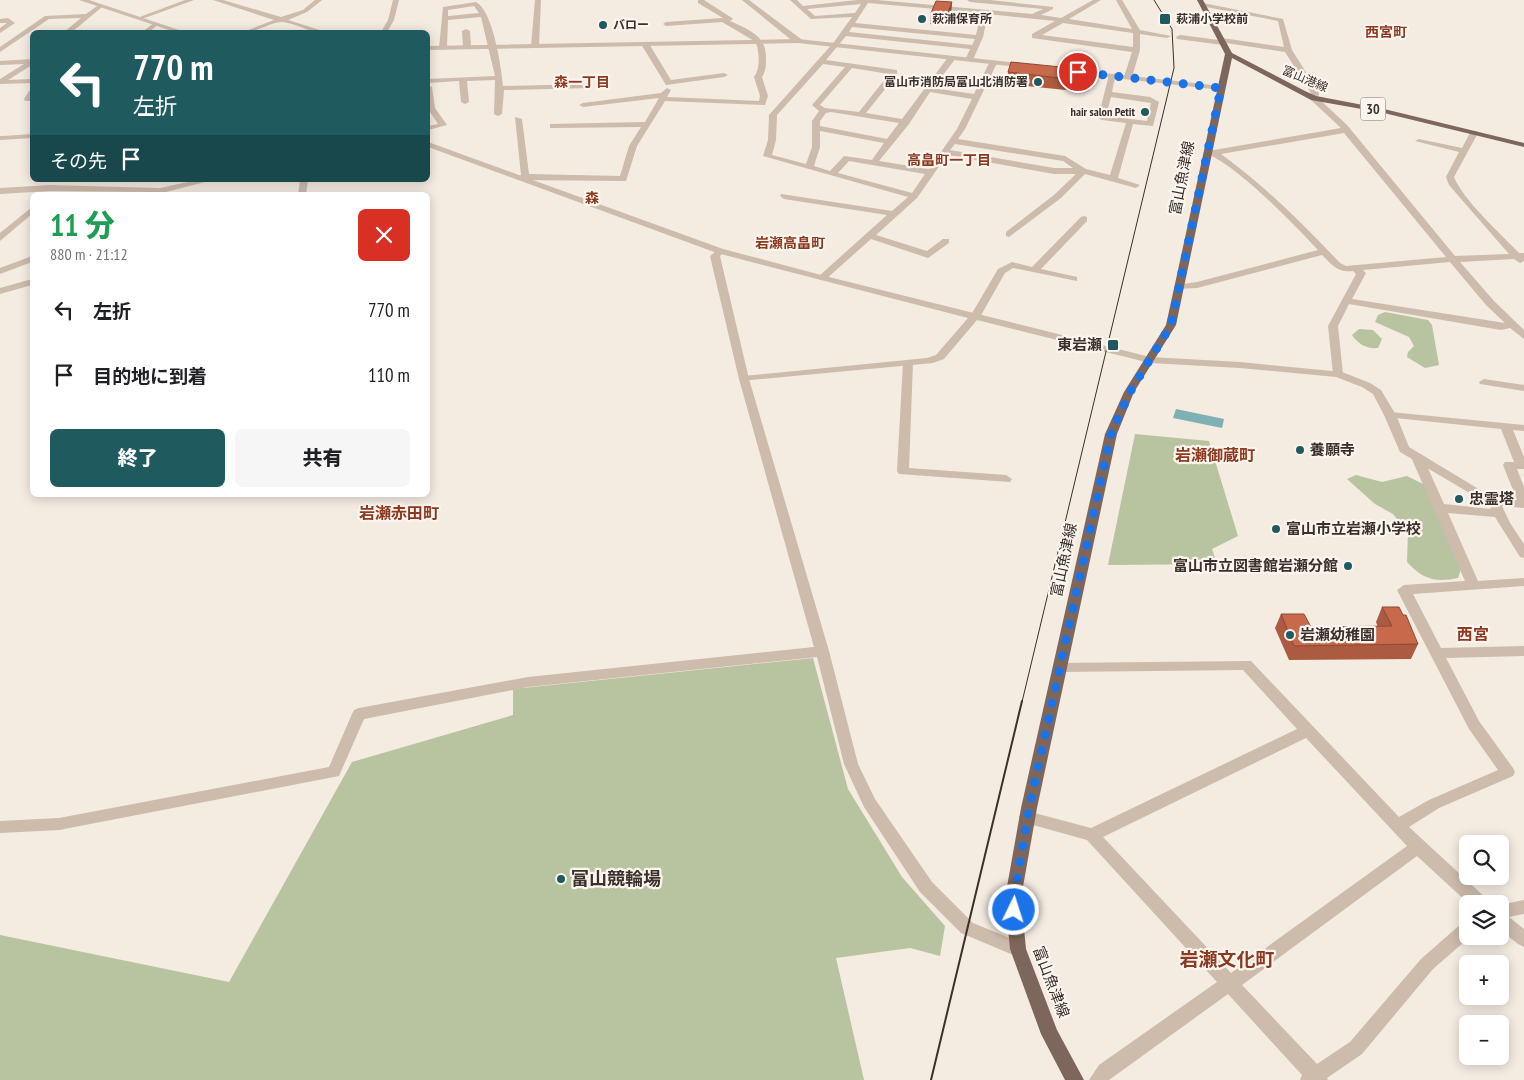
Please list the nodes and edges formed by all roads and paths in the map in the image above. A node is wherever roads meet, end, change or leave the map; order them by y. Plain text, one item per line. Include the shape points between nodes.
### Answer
1 (82, 0) edge
2 (191, 0) edge
3 (216, 0) edge
4 (319, 0) edge
5 (396, 0) edge
6 (538, 0) edge
7 (701, 0) edge
8 (745, 0) edge
9 (793, 0) edge
10 (866, 0) edge
11 (970, 0) edge
12 (1098, 0) edge
13 (1119, 0) edge
14 (476, 2) edge
15 (933, 3) edge
16 (1202, 3) edge
17 (100, 6) junction
18 (802, 8) junction
19 (985, 11) junction
20 (857, 14) junction
21 (484, 15) junction
22 (87, 16) junction
23 (1033, 16) junction
24 (140, 18) junction
25 (445, 18) junction
26 (281, 20) junction
27 (1063, 20) junction
28 (0, 21) edge
29 (156, 24) junction
30 (666, 24) dead end
31 (851, 24) junction
32 (70, 30) edge
33 (148, 30) edge
34 (175, 30) edge
35 (254, 30) edge
36 (315, 30) edge
37 (385, 30) edge
38 (0, 31) edge
39 (466, 31) dead end
40 (1137, 31) junction
41 (845, 34) junction
42 (1168, 36) dead end
43 (979, 37) junction
44 (1180, 37) dead end
45 (759, 41) junction
46 (771, 41) junction
47 (798, 41) junction
48 (1223, 42) junction
49 (645, 44) junction
50 (838, 44) junction
51 (2, 46) edge
52 (535, 46) junction
53 (467, 47) junction
54 (491, 47) junction
55 (975, 47) junction
56 (430, 48) edge
57 (443, 48) junction
58 (1136, 50) junction
59 (1288, 50) junction
60 (1229, 54) junction
61 (952, 58) junction
62 (969, 60) junction
63 (30, 62) edge
64 (821, 62) junction
65 (0, 63) edge
66 (30, 63) edge
67 (993, 63) junction
68 (850, 66) junction
69 (1039, 68) edge
70 (1048, 69) edge
71 (724, 74) dead end
72 (1113, 76) junction
73 (1128, 77) junction
74 (497, 78) junction
75 (463, 79) junction
76 (30, 81) edge
77 (430, 81) edge
78 (0, 82) edge
79 (669, 83) junction
80 (588, 86) dead end
81 (500, 88) junction
82 (1221, 88) junction
83 (929, 90) junction
84 (1108, 94) junction
85 (664, 97) junction
86 (976, 97) junction
87 (1314, 98) junction
88 (430, 101) edge
89 (465, 102) dead end
90 (584, 105) dead end
91 (823, 111) junction
92 (498, 114) dead end
93 (861, 114) junction
94 (518, 119) dead end
95 (906, 122) junction
96 (1130, 122) junction
97 (647, 124) junction
98 (553, 126) dead end
99 (430, 128) edge
100 (816, 128) junction
101 (1346, 130) junction
102 (1474, 133) junction
103 (30, 136) edge
104 (3, 138) dead end
105 (1419, 140) dead end
106 (953, 141) junction
107 (889, 142) junction
108 (430, 145) edge
109 (1524, 145) edge
110 (1464, 151) junction
111 (945, 152) junction
112 (1211, 152) junction
113 (874, 162) junction
114 (809, 167) junction
115 (1083, 171) junction
116 (931, 172) junction
117 (832, 173) junction
118 (523, 177) junction
119 (1113, 179) junction
120 (58, 182) edge
121 (198, 182) edge
122 (1136, 185) dead end
123 (158, 190) junction
124 (47, 191) edge
125 (0, 192) edge
126 (154, 192) edge
127 (784, 196) dead end
128 (914, 196) junction
129 (30, 212) edge
130 (895, 214) junction
131 (1084, 219) dead end
132 (1010, 234) dead end
133 (870, 236) junction
134 (0, 238) edge
135 (946, 241) dead end
136 (720, 251) junction
137 (1322, 252) junction
138 (1522, 258) edge
139 (1453, 259) junction
140 (30, 260) edge
141 (1356, 269) junction
142 (1034, 270) junction
143 (0, 271) edge
144 (822, 278) junction
145 (1074, 279) dead end
146 (30, 283) edge
147 (1179, 287) junction
148 (0, 291) edge
149 (1347, 301) junction
150 (976, 315) junction
151 (1512, 325) junction
152 (1524, 336) edge
153 (1150, 360) junction
154 (908, 363) junction
155 (1338, 374) junction
156 (744, 379) junction
157 (1484, 382) dead end
158 (1524, 388) edge
159 (1390, 415) junction
160 (1506, 427) junction
161 (1524, 428) edge
162 (1417, 457) junction
163 (1006, 479) dead end
164 (1494, 502) junction
165 (1524, 503) edge
166 (1441, 508) junction
167 (1500, 514) junction
168 (1524, 554) edge
169 (1524, 582) edge
170 (1474, 586) junction
171 (822, 651) junction
172 (1524, 651) edge
173 (1437, 653) junction
174 (1060, 667) junction
175 (1308, 730) junction
176 (1027, 817) junction
177 (1397, 826) junction
178 (0, 827) edge
179 (1092, 835) junction
180 (1418, 847) junction
181 (1471, 895) edge
182 (1524, 907) edge
183 (1509, 910) edge
184 (1509, 928) edge
185 (1459, 936) edge
186 (1524, 940) edge
187 (1018, 949) junction
188 (1229, 984) junction
189 (1314, 1079) edge
190 (1075, 1080) edge
191 (1098, 1080) edge

1 - 17 street
2 - 24 street
3 - 26 street
4 - 26 street via 305,11
5 - 37 street
6 - 52 street
7 - 46 street
8 - 47 street
9 - 18 street
10 - 15 street
10 - 18 street
10 - 20 street
11 - 23 street via 1051,8
12 - 27 street
13 - 40 street
14 - 21 street
14 - 25 street via 445,8
15 - 19 street
16 - 48 main road
16 - 59 street via 1278,18
17 - 22 street
17 - 24 street
18 - 20 street via 813,18
19 - 23 street
19 - 43 street
20 - 31 street
21 - 25 street
21 - 54 street
22 - 32 street
22 - 51 street via 46,18
23 - 27 street
24 - 29 street
25 - 57 street
26 - 35 street
26 - 36 street
27 - 40 street
27 - 58 street via 1035,36
28 - 38 street via 12,23
29 - 33 street
29 - 34 street
30 - 45 street via 723,20
31 - 41 street
31 - 43 street
39 - 53 street
40 - 42 street
40 - 58 street
41 - 50 street
41 - 55 street
43 - 55 street
44 - 48 street
45 - 46 street
45 - 49 street
45 - 85 street via 763,61 758,77 764,96 762,103
46 - 47 street
47 - 50 street
48 - 59 street
48 - 60 main road
49 - 52 street
49 - 79 street
50 - 61 street
50 - 64 street
52 - 54 street
53 - 54 street
53 - 57 street
54 - 74 street
55 - 62 street
56 - 57 street
58 - 73 street
59 - 87 street via 1315,93
60 - 82 main road, 富山魚津線
60 - 87 main road, 富山港線 / 30
61 - 62 street
61 - 83 street
62 - 67 street
63 - 65 street
64 - 68 street
64 - 114 street via 773,115 768,156
66 - 78 street
67 - 69 street
67 - 86 street
68 - 91 street via 816,105
68 - 93 street via 894,72
70 - 72 street
71 - 79 street
72 - 73 street
72 - 84 street
73 - 82 street
74 - 75 street
74 - 81 street
75 - 77 street
75 - 89 street
76 - 78 street
79 - 85 street
80 - 81 street
81 - 92 street
82 - 112 main road, 富山魚津線
83 - 86 street
83 - 95 street
84 - 96 street via 1102,118
84 - 96 street via 1155,102 1150,124
85 - 90 street
85 - 97 street
86 - 106 street
87 - 101 street
87 - 102 main road, 富山港線 / 30
88 - 99 street via 443,125
91 - 93 street
91 - 100 street via 816,121
93 - 95 street
94 - 118 street
95 - 107 street
96 - 119 street
97 - 98 street
97 - 118 street via 633,146 623,179
100 - 107 street
100 - 114 street via 816,147
101 - 112 street
101 - 139 street
102 - 109 main road, 富山港線 / 30
102 - 110 street
103 - 104 street
105 - 110 street
106 - 111 street
106 - 115 street via 1065,159
107 - 113 street
108 - 118 street
110 - 138 street via 1450,177 1453,185
111 - 115 street via 1054,171
111 - 116 street
112 - 137 street via 1297,222
112 - 147 main road, 富山魚津線
113 - 116 street
113 - 117 street via 847,158
114 - 117 street
115 - 119 street
115 - 132 street via 1060,195
116 - 128 street
117 - 128 street
118 - 136 street
119 - 122 street
120 - 124 street
121 - 123 street
123 - 124 street
123 - 126 street
124 - 125 street
127 - 130 street
128 - 130 street
129 - 134 street
130 - 133 street
131 - 142 street
133 - 135 street via 928,255
133 - 144 street
136 - 144 street
136 - 156 street via 715,256
137 - 141 street via 1337,266
137 - 147 street via 1197,286
138 - 139 street
139 - 141 street
139 - 151 street
140 - 143 street
141 - 149 street via 1361,273
142 - 145 street
142 - 150 street via 1012,265 1001,271
144 - 150 street
146 - 148 street
147 - 153 main road, 富山魚津線 via 1171,325
149 - 151 street via 1501,327
149 - 155 street via 1333,326
150 - 153 street
150 - 154 street via 940,357
151 - 152 street
153 - 155 street
153 - 174 main road, 富山魚津線 via 1113,425
154 - 156 street
154 - 163 street via 903,471
155 - 159 street via 1377,392
156 - 171 street
157 - 158 street
159 - 160 street
159 - 162 street via 1400,443
160 - 161 street
160 - 165 street via 1522,466 1509,465
162 - 164 street
162 - 166 street
164 - 165 street
164 - 167 street
166 - 167 street
166 - 170 street
167 - 168 street
169 - 170 street
170 - 173 street via 1404,590
171 - 178 street via 528,682 359,714 334,772 59,824
171 - 187 street via 851,764 869,803 926,887 967,928
172 - 173 street
173 - 177 street via 1474,725 1508,772 1434,804
174 - 175 street via 1246,665
174 - 176 main road, 富山魚津線
175 - 177 street
175 - 179 street
176 - 179 street
176 - 187 main road, 富山魚津線 via 1014,898
177 - 180 street
179 - 188 street
180 - 181 street
180 - 188 street
182 - 183 street
184 - 186 street
185 - 189 street via 1427,964 1356,1048
187 - 190 main road, 富山魚津線 via 1050,1034
188 - 189 street
188 - 191 street via 1104,1071

